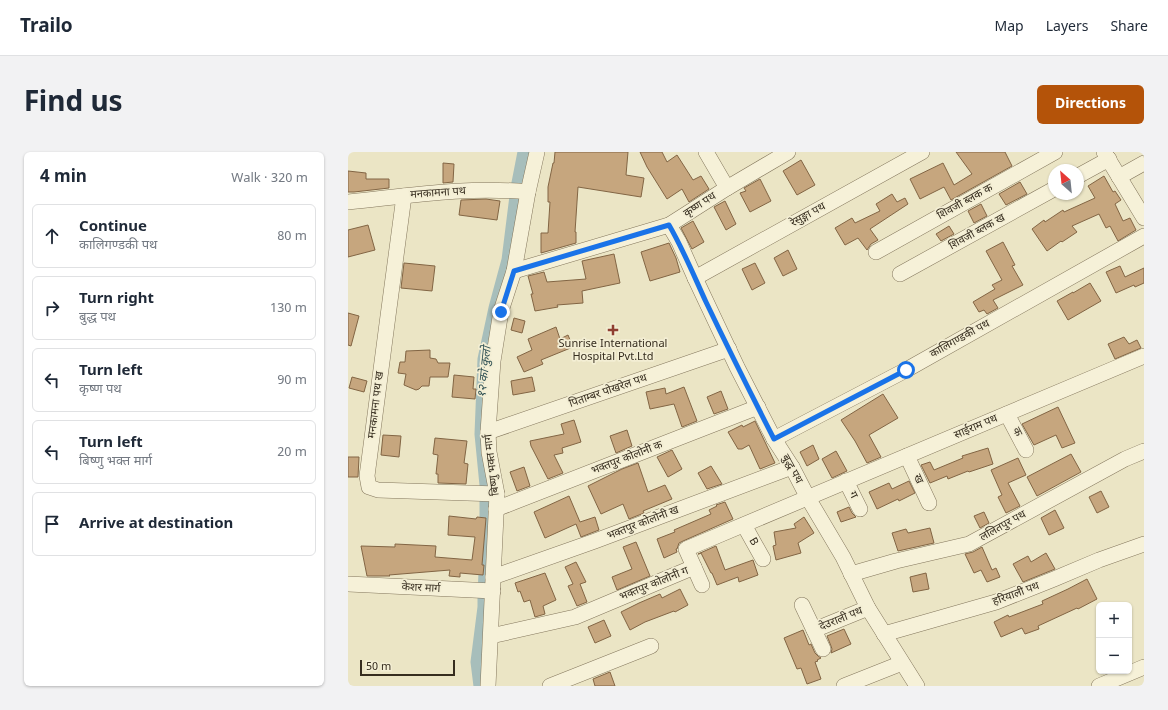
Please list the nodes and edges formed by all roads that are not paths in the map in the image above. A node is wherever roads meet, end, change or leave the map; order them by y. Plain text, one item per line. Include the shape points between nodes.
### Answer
1 (537, 152) edge
2 (706, 152) edge
3 (788, 152) edge
4 (922, 152) edge
5 (1055, 152) edge
6 (1106, 156) edge
7 (1144, 163) edge
8 (1084, 172) edge
9 (1119, 177) junction
10 (727, 188) junction
11 (521, 191) junction
12 (1048, 192) edge
13 (404, 196) junction
14 (348, 202) edge
15 (1144, 218) edge
16 (669, 225) junction
17 (1144, 236) edge
18 (876, 252) dead end
19 (514, 271) junction
20 (900, 274) dead end
21 (695, 278) junction
22 (729, 349) junction
23 (1144, 356) edge
24 (758, 407) junction
25 (1008, 414) junction
26 (488, 432) junction
27 (774, 439) junction
28 (1026, 450) dead end
29 (1144, 451) edge
30 (907, 456) junction
31 (792, 467) junction
32 (846, 481) junction
33 (496, 494) junction
34 (808, 498) junction
35 (929, 502) dead end
36 (496, 509) junction
37 (860, 509) dead end
38 (744, 525) junction
39 (1144, 544) edge
40 (763, 559) dead end
41 (694, 567) junction
42 (851, 574) junction
43 (348, 584) edge
44 (702, 585) dead end
45 (489, 588) junction
46 (802, 605) dead end
47 (868, 608) junction
48 (814, 630) junction
49 (884, 634) junction
50 (491, 636) junction
51 (651, 646) dead end
52 (823, 649) dead end
53 (902, 663) junction
54 (1144, 667) edge
55 (488, 686) edge
56 (550, 686) edge
57 (844, 686) edge
58 (917, 686) edge
59 (1099, 686) edge

1 - 11 street, बिष्णु भक्त मार्ग
2 - 10 street
3 - 10 street, कृष्ण पथ
4 - 21 street, रेसुङ्गा पथ
5 - 18 street, शिवजी ब्लक क
6 - 8 street
6 - 9 street
7 - 9 street
9 - 15 street
10 - 16 street, कृष्ण पथ
11 - 13 street, मनकामना पथ via 461,191
11 - 19 street, बिष्णु भक्त मार्ग
12 - 20 street, शिवजी ब्लक ख
13 - 14 street, मनकामना पथ
13 - 33 street, मनकामना पथ ख via 368,476 369,487 378,490
16 - 19 street, कृष्ण पथ
16 - 21 street, बुद्ध पथ
17 - 27 street, कालिगण्डकी पथ via 906,370
19 - 26 street, बिष्णु भक्त मार्ग via 501,312 493,361
21 - 22 street, बुद्ध पथ
22 - 24 street, बुद्ध पथ
22 - 26 street, पिताम्बर पोखरेल पथ
23 - 25 street, साईराम पथ
24 - 27 street, बुद्ध पथ
24 - 36 street, भक्तपुर कोलोनी क
25 - 28 street, क
25 - 30 street, साईराम पथ
26 - 33 street, बिष्णु भक्त मार्ग
27 - 31 street, बुद्ध पथ
29 - 42 street, ललितपुर पथ via 969,544
30 - 32 street, साईराम पथ
30 - 35 street, ख
31 - 34 street, बुद्ध पथ
31 - 45 street, भक्तपुर कोलोनी ख via 595,541
32 - 34 street, साईराम पथ
32 - 37 street, ग
33 - 36 street, बिष्णु भक्त मार्ग
34 - 38 street, भक्तपुर कोलोनी ग
34 - 42 street, बुद्ध पथ
36 - 45 street, बिष्णु भक्त मार्ग
38 - 40 street, B
38 - 41 street, भक्तपुर कोलोनी ग via 686,549
39 - 49 street, हरियाली पथ via 996,602
41 - 44 street
41 - 50 street, भक्तपुर कोलोनी ग via 575,617
42 - 47 street, बुद्ध पथ
43 - 45 street, केशर मार्ग
45 - 50 street, बिष्णु भक्त मार्ग
46 - 48 street, देउराली पथ
47 - 48 street, देउराली पथ
47 - 49 street, बुद्ध पथ
48 - 52 street, देउराली पथ
49 - 53 street, बुद्ध पथ
50 - 55 street, बिष्णु भक्त मार्ग
51 - 56 street
53 - 57 street
53 - 58 street, बुद्ध पथ
54 - 59 street

